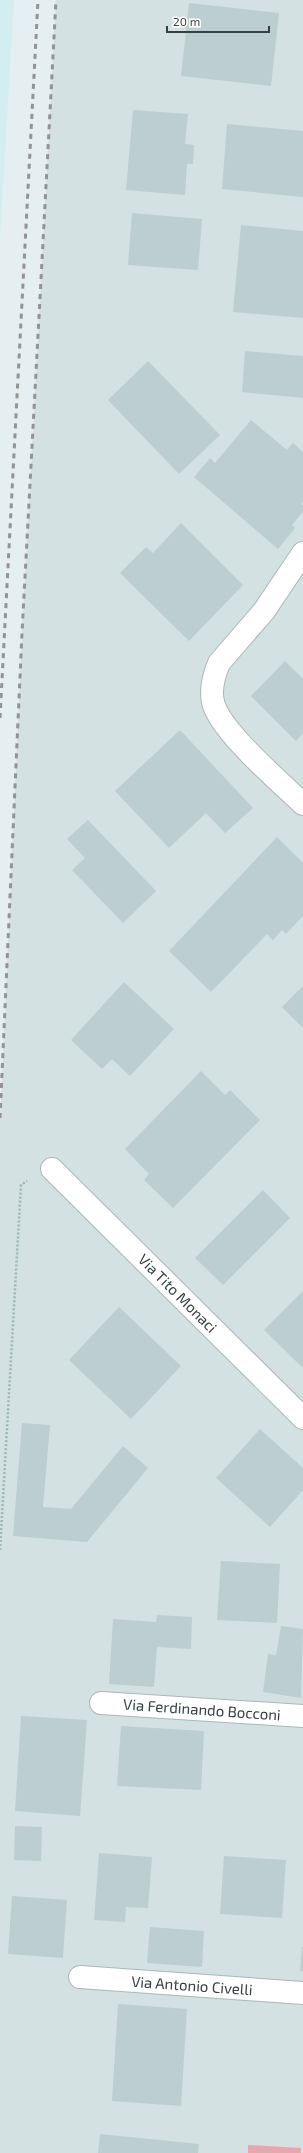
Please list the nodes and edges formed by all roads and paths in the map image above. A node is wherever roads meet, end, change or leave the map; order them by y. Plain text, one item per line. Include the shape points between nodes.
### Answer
1 (303, 553) edge
2 (303, 804) edge
3 (52, 1169) joint
4 (303, 1418) edge
5 (0, 1550) edge
6 (100, 1703) dead end
7 (303, 1716) edge
8 (80, 1977) dead end
9 (303, 1993) edge

1 - 2 street via 264,611 219,663 212,690 216,711 228,729
3 - 4 street, Via Tito Monaci
3 - 5 path via 21,1185
6 - 7 street, Via Ferdinando Bocconi
8 - 9 street, Via Antonio Civelli

